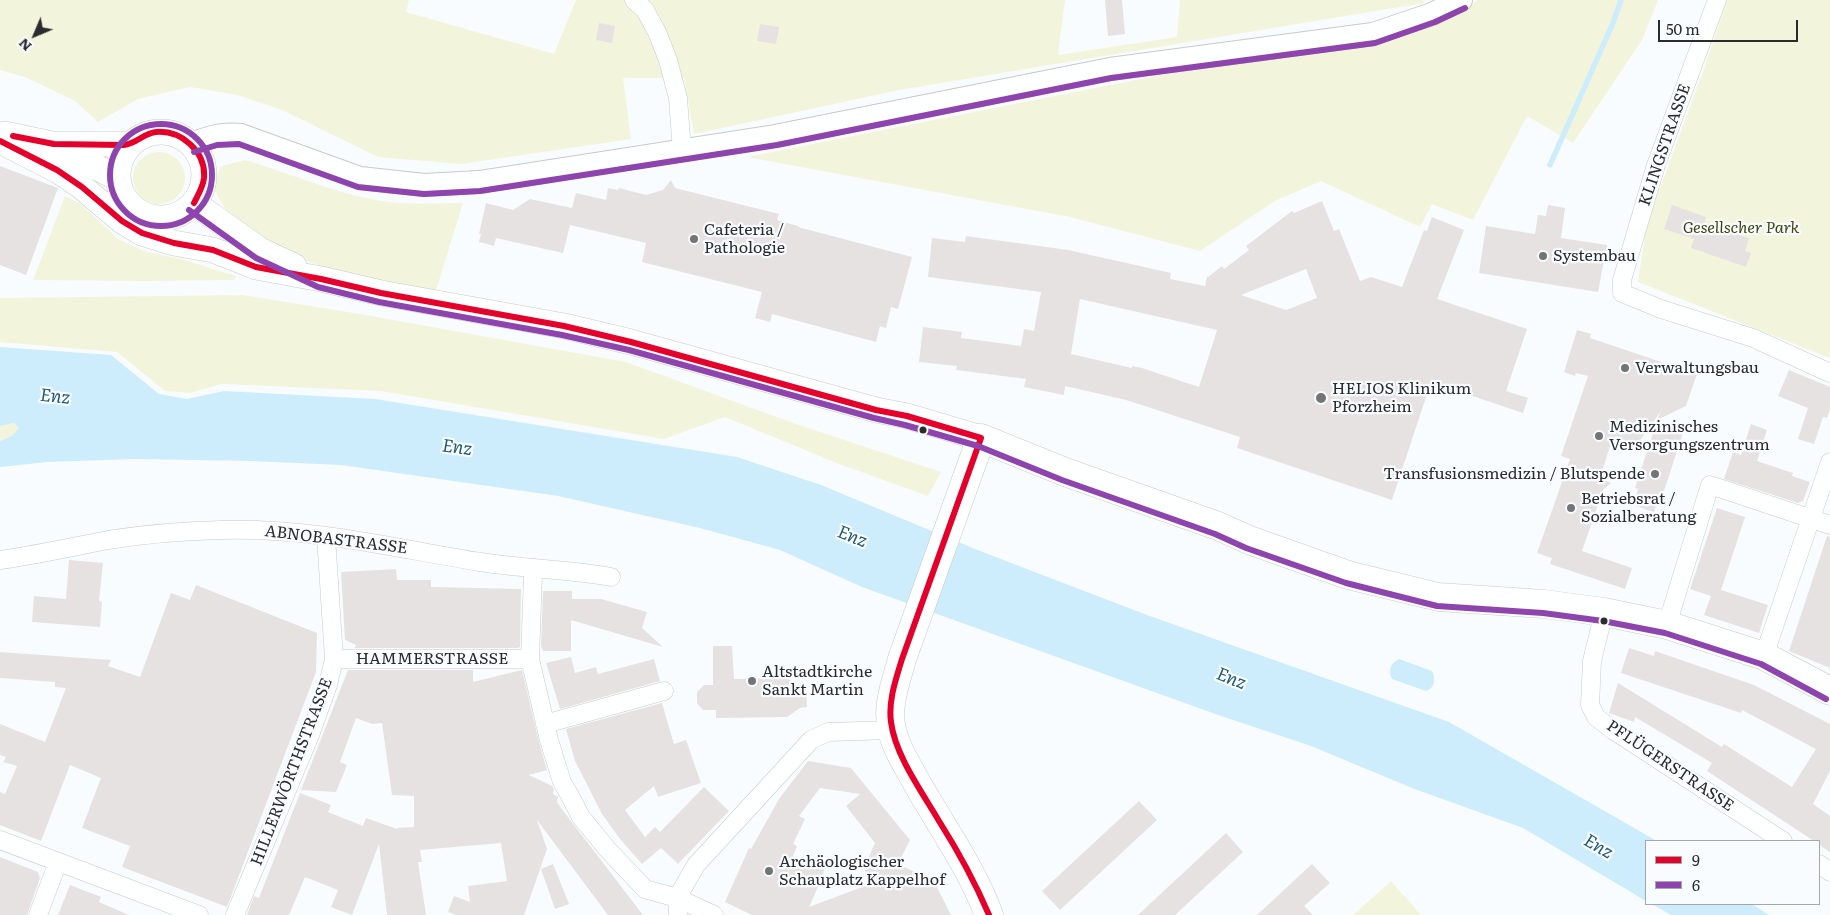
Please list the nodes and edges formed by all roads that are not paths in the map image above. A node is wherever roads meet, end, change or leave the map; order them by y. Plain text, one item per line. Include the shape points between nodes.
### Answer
1 (634, 0) edge
2 (1461, 0) edge
3 (1717, 0) edge
4 (0, 134) edge
5 (0, 141) edge
6 (52, 144) junction
7 (130, 144) junction
8 (191, 144) junction
9 (682, 151) junction
10 (118, 178) junction
11 (194, 203) junction
12 (321, 279) junction
13 (1830, 373) edge
14 (981, 438) junction
15 (1830, 462) edge
16 (1811, 518) junction
17 (1830, 525) edge
18 (326, 536) junction
19 (0, 560) edge
20 (536, 568) junction
21 (611, 578) dead end
22 (1604, 612) junction
23 (1667, 625) junction
24 (1764, 656) junction
25 (334, 659) junction
26 (530, 659) junction
27 (664, 691) dead end
28 (1830, 691) edge
29 (545, 724) junction
30 (892, 730) junction
31 (0, 840) edge
32 (1781, 840) edge
33 (58, 862) junction
34 (678, 907) edge
35 (38, 915) edge
36 (199, 915) edge
37 (235, 915) edge
38 (714, 915) edge
39 (989, 915) edge

1 - 9 street via 645,10 668,60 678,98
2 - 9 street via 1432,14 1373,34 1110,69 775,136
3 - 13 street, KLINGSTRASSE via 1656,166 1622,280 1622,293 1753,338
4 - 6 main road
5 - 12 main road via 57,170 142,233 213,250 256,268
6 - 7 main road
6 - 10 main road
7 - 8 main road via 141,136 167,132
7 - 10 main road via 120,160
8 - 9 street via 224,134 241,134 360,178 424,185 479,182
8 - 11 main road via 200,157 204,173 202,189
10 - 11 main road via 122,194 132,207 147,216 164,218 180,214
11 - 12 main road via 260,250
12 - 14 main road via 631,342
14 - 22 main road via 1348,575 1438,596 1508,600
14 - 30 main road via 903,657 891,701
15 - 16 street
16 - 17 street
16 - 23 street via 1710,486
16 - 24 street
18 - 19 street, ABNOBASTRASSE via 209,530 127,537
18 - 20 street, ABNOBASTRASSE via 479,562
18 - 25 street, HILLERWÖRTHSTRASSE
20 - 21 street, ABNOBASTRASSE
20 - 26 street via 533,574
22 - 23 main road
22 - 32 street, PFLÜGERSTRASSE via 1592,661 1590,705 1596,717
23 - 24 main road
24 - 28 main road
25 - 26 street, HAMMERSTRASSE
25 - 37 street, HILLERWÖRTHSTRASSE via 310,735
26 - 29 street
27 - 29 street
29 - 34 street via 562,782 581,817 645,889
30 - 34 street via 828,732 811,740 696,865
30 - 39 main road via 902,756 957,851
31 - 33 street
33 - 35 street
33 - 36 street
34 - 38 street

